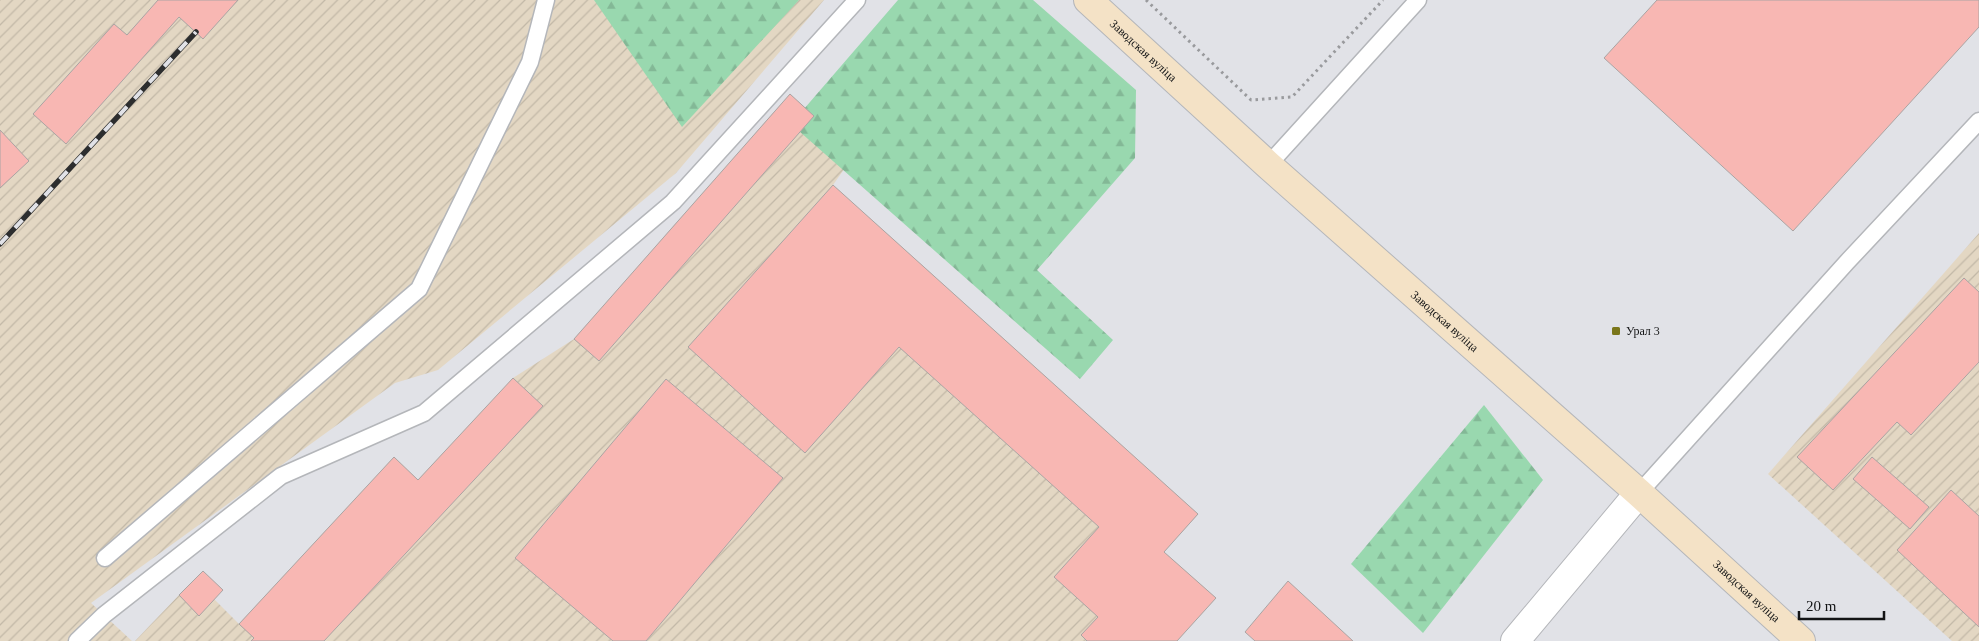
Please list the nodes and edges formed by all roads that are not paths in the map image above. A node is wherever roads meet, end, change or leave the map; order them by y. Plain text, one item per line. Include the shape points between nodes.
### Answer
1 (546, 0) edge
2 (857, 0) edge
3 (1088, 0) edge
4 (1418, 0) edge
5 (1979, 121) edge
6 (1268, 165) junction
7 (1639, 493) junction
8 (105, 558) dead end
9 (77, 641) edge
10 (1515, 641) edge
11 (1801, 641) edge

1 - 8 lane via 530,62 419,289
2 - 9 lane via 673,202 424,413 282,476 104,615
3 - 6 main road, Заводская вуліца
4 - 6 lane
5 - 7 lane via 1846,262
6 - 7 main road, Заводская вуліца
7 - 10 street
7 - 11 main road, Заводская вуліца

